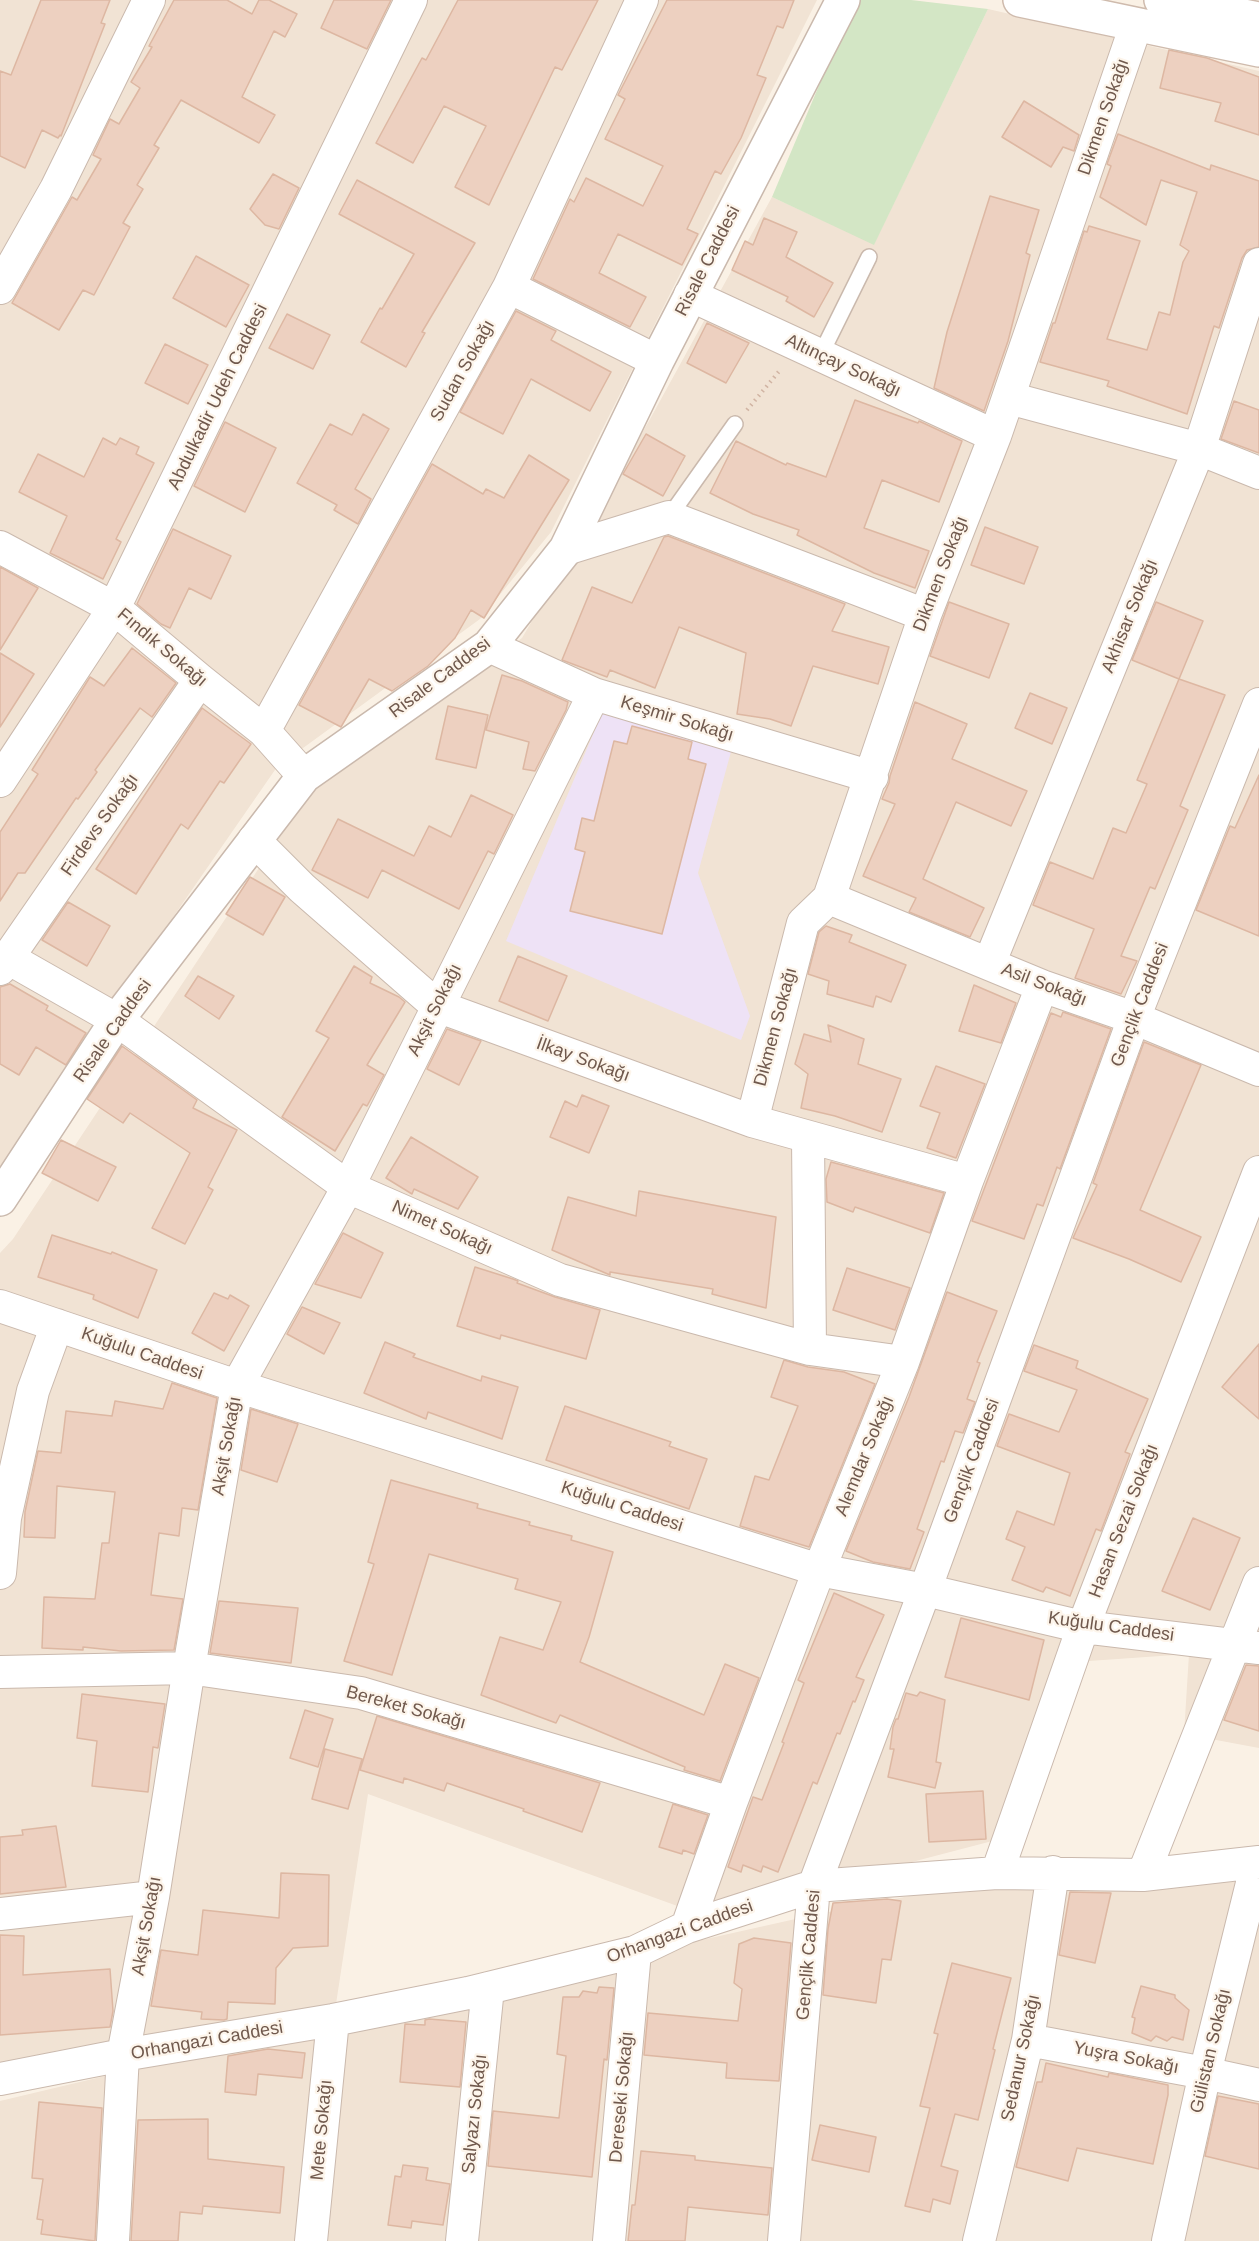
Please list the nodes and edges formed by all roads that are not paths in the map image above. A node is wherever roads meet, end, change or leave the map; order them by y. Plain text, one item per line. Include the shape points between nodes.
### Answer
1 (149, 0) edge
2 (411, 0) edge
3 (642, 0) edge
4 (843, 0) edge
5 (1026, 0) edge
6 (1161, 0) edge
7 (1259, 19) edge
8 (1136, 25) junction
9 (1259, 50) edge
10 (869, 257) dead end
11 (1259, 264) edge
12 (508, 287) junction
13 (0, 288) edge
14 (690, 295) junction
15 (810, 351) junction
16 (657, 361) junction
17 (1009, 398) junction
18 (735, 424) road end
19 (995, 436) junction
20 (1199, 449) junction
21 (1259, 473) edge
22 (669, 517) junction
23 (0, 547) edge
24 (566, 549) junction
25 (114, 608) junction
26 (925, 615) junction
27 (489, 646) junction
28 (200, 680) junction
29 (594, 694) junction
30 (1259, 704) edge
31 (264, 731) junction
32 (304, 776) junction
33 (872, 777) junction
34 (0, 781) edge
35 (254, 840) junction
36 (830, 898) junction
37 (4, 963) edge
38 (989, 964) junction
39 (1042, 986) junction
40 (437, 1006) junction
41 (1134, 1018) junction
42 (117, 1020) junction
43 (1259, 1070) edge
44 (752, 1121) junction
45 (808, 1138) junction
46 (1259, 1172) edge
47 (967, 1181) junction
48 (348, 1187) junction
49 (0, 1199) edge
50 (0, 1305) edge
51 (57, 1325) junction
52 (810, 1349) junction
53 (903, 1362) junction
54 (237, 1386) junction
55 (819, 1570) junction
56 (0, 1573) edge
57 (1259, 1583) edge
58 (925, 1590) junction
59 (1083, 1627) junction
60 (1247, 1646) edge
61 (189, 1668) junction
62 (0, 1672) edge
63 (731, 1803) junction
64 (1258, 1862) edge
65 (1053, 1872) junction
66 (997, 1873) junction
67 (1143, 1875) junction
68 (814, 1886) junction
69 (153, 1897) junction
70 (0, 1914) edge
71 (687, 1927) junction
72 (636, 1952) junction
73 (488, 1988) junction
74 (333, 2019) junction
75 (1028, 2040) junction
76 (123, 2055) junction
77 (1205, 2073) junction
78 (0, 2079) edge
79 (1259, 2085) edge
80 (113, 2241) edge
81 (311, 2241) edge
82 (462, 2241) edge
83 (609, 2241) edge
84 (784, 2241) edge
85 (979, 2241) edge
86 (1168, 2241) edge

1 - 13 street via 56,189
2 - 25 street, Abdulkadir Udeh Caddesi
3 - 12 street, Sudan Sokağı
4 - 14 street, Risale Caddesi
5 - 8 street
6 - 7 street
8 - 9 street
8 - 17 street, Dikmen Sokağı
10 - 15 lane
11 - 20 street, Akhisar Sokağı
12 - 16 street
12 - 31 street, Sudan Sokağı
14 - 15 street, Altınçay Sokağı
14 - 16 street, Risale Caddesi
15 - 19 street, Altınçay Sokağı
16 - 24 street, Risale Caddesi
17 - 19 street, Dikmen Sokağı
17 - 20 street
18 - 22 lane
19 - 26 street, Dikmen Sokağı
20 - 21 street
20 - 38 street, Akhisar Sokağı
22 - 24 street
22 - 26 street
23 - 25 street, Fındık Sokağı
24 - 27 street, Risale Caddesi
25 - 28 street, Fındık Sokağı
25 - 34 street, Abdulkadir Udeh Caddesi
26 - 33 street, Dikmen Sokağı
27 - 29 street, Keşmir Sokağı
27 - 32 street, Risale Caddesi
28 - 31 street, Fındık Sokağı
28 - 37 street, Firdevs Sokağı
29 - 33 street, Keşmir Sokağı
29 - 40 street, Akşit Sokağı
30 - 41 street, Gençlik Caddesi
31 - 32 street, Fındık Sokağı
32 - 35 street, Risale Caddesi
33 - 36 street, Dikmen Sokağı
35 - 40 street, İlkay Sokağı via 302,888
35 - 42 street, Risale Caddesi
36 - 38 street, Asil Sokağı
36 - 44 street, Dikmen Sokağı via 803,923
37 - 42 street, Nimet Sokağı
38 - 39 street, Asil Sokağı
39 - 41 street, Asil Sokağı
39 - 47 street, Alemdar Sokağı
40 - 44 street, İlkay Sokağı
40 - 48 street, Akşit Sokağı
41 - 43 street, Asil Sokağı
41 - 58 street, Gençlik Caddesi
42 - 48 street, Nimet Sokağı
42 - 49 street, Risale Caddesi
44 - 45 street, İlkay Sokağı
45 - 47 street, İlkay Sokağı
45 - 52 street
46 - 59 street, Hasan Sezai Sokağı
47 - 53 street, Alemdar Sokağı
48 - 52 street, Nimet Sokağı via 560,1280
48 - 54 street, Akşit Sokağı
50 - 51 street, Kuğulu Caddesi
51 - 54 street, Kuğulu Caddesi
51 - 56 street via 33,1391 5,1518
52 - 53 street, Nimet Sokağı
53 - 55 street, Alemdar Sokağı
54 - 55 street, Kuğulu Caddesi
54 - 61 street, Akşit Sokağı
55 - 58 street, Kuğulu Caddesi
55 - 63 street, Alemdar Sokağı
57 - 60 street
58 - 59 street, Kuğulu Caddesi
58 - 68 street, Gençlik Caddesi
59 - 60 street, Kuğulu Caddesi
59 - 66 street, Hasan Sezai Sokağı
60 - 67 street
61 - 62 street, Bereket Sokağı
61 - 63 street, Bereket Sokağı via 361,1693
61 - 69 street, Akşit Sokağı
63 - 71 street, Alemdar Sokağı
64 - 67 street, Orhangazi Caddesi
64 - 77 street, Gülistan Sokağı
65 - 66 street, Orhangazi Caddesi
65 - 67 street, Orhangazi Caddesi
65 - 75 street, Sedanur Sokağı
66 - 68 street, Orhangazi Caddesi
68 - 71 street, Orhangazi Caddesi
68 - 84 street, Gençlik Caddesi
69 - 70 street
69 - 76 street, Akşit Sokağı
71 - 72 street, Orhangazi Caddesi
72 - 73 street, Orhangazi Caddesi
72 - 83 street, Dereseki Sokağı
73 - 74 street, Orhangazi Caddesi
73 - 82 street, Salyazı Sokağı
74 - 76 street, Orhangazi Caddesi
74 - 81 street, Mete Sokağı
75 - 77 street, Yuşra Sokağı
75 - 85 street, Sedanur Sokağı
76 - 78 street, Orhangazi Caddesi
76 - 80 street, Akşit Sokağı
77 - 79 street, Yuşra Sokağı
77 - 86 street, Gülistan Sokağı

